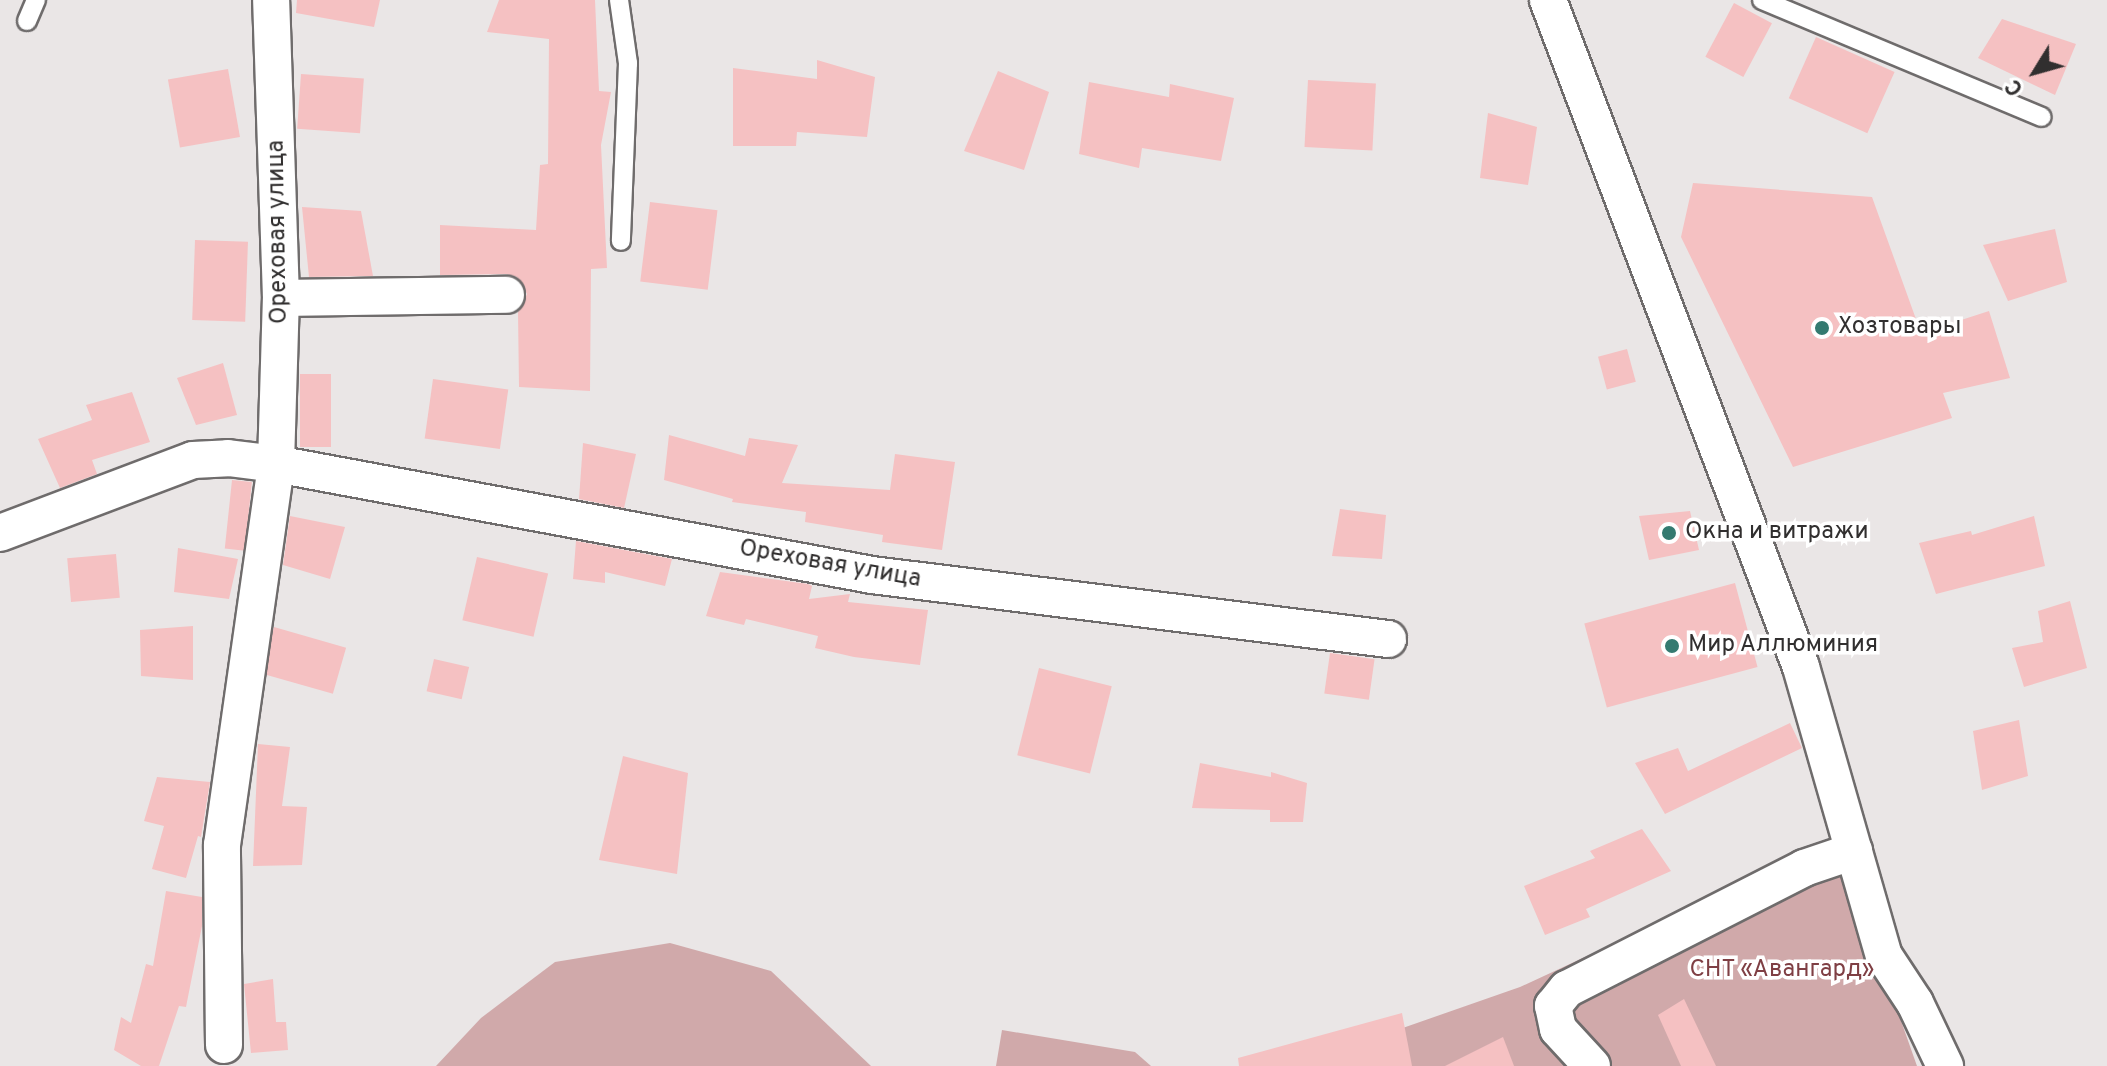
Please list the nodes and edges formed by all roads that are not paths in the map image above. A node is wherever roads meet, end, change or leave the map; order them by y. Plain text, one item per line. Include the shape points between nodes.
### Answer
1 (36, 0) edge
2 (271, 0) edge
3 (619, 0) edge
4 (1548, 0) edge
5 (1762, 0) edge
6 (27, 21) dead end
7 (2042, 117) dead end
8 (621, 241) dead end
9 (506, 295) dead end
10 (281, 298) junction
11 (276, 464) junction
12 (0, 533) edge
13 (1388, 639) dead end
14 (1854, 851) junction
15 (224, 1045) dead end
16 (1592, 1066) edge
17 (1945, 1066) edge

1 - 6 lane
2 - 10 street, Ореховая улица
3 - 8 lane via 628,63
4 - 14 street via 1801,667
5 - 7 lane
9 - 10 street
10 - 11 street, Ореховая улица
11 - 12 street, Ореховая улица via 193,460
11 - 13 street, Ореховая улица via 872,575
11 - 15 street via 222,845
14 - 16 street via 1804,868 1567,989 1553,1006 1558,1029
14 - 17 street via 1884,956 1915,1003

